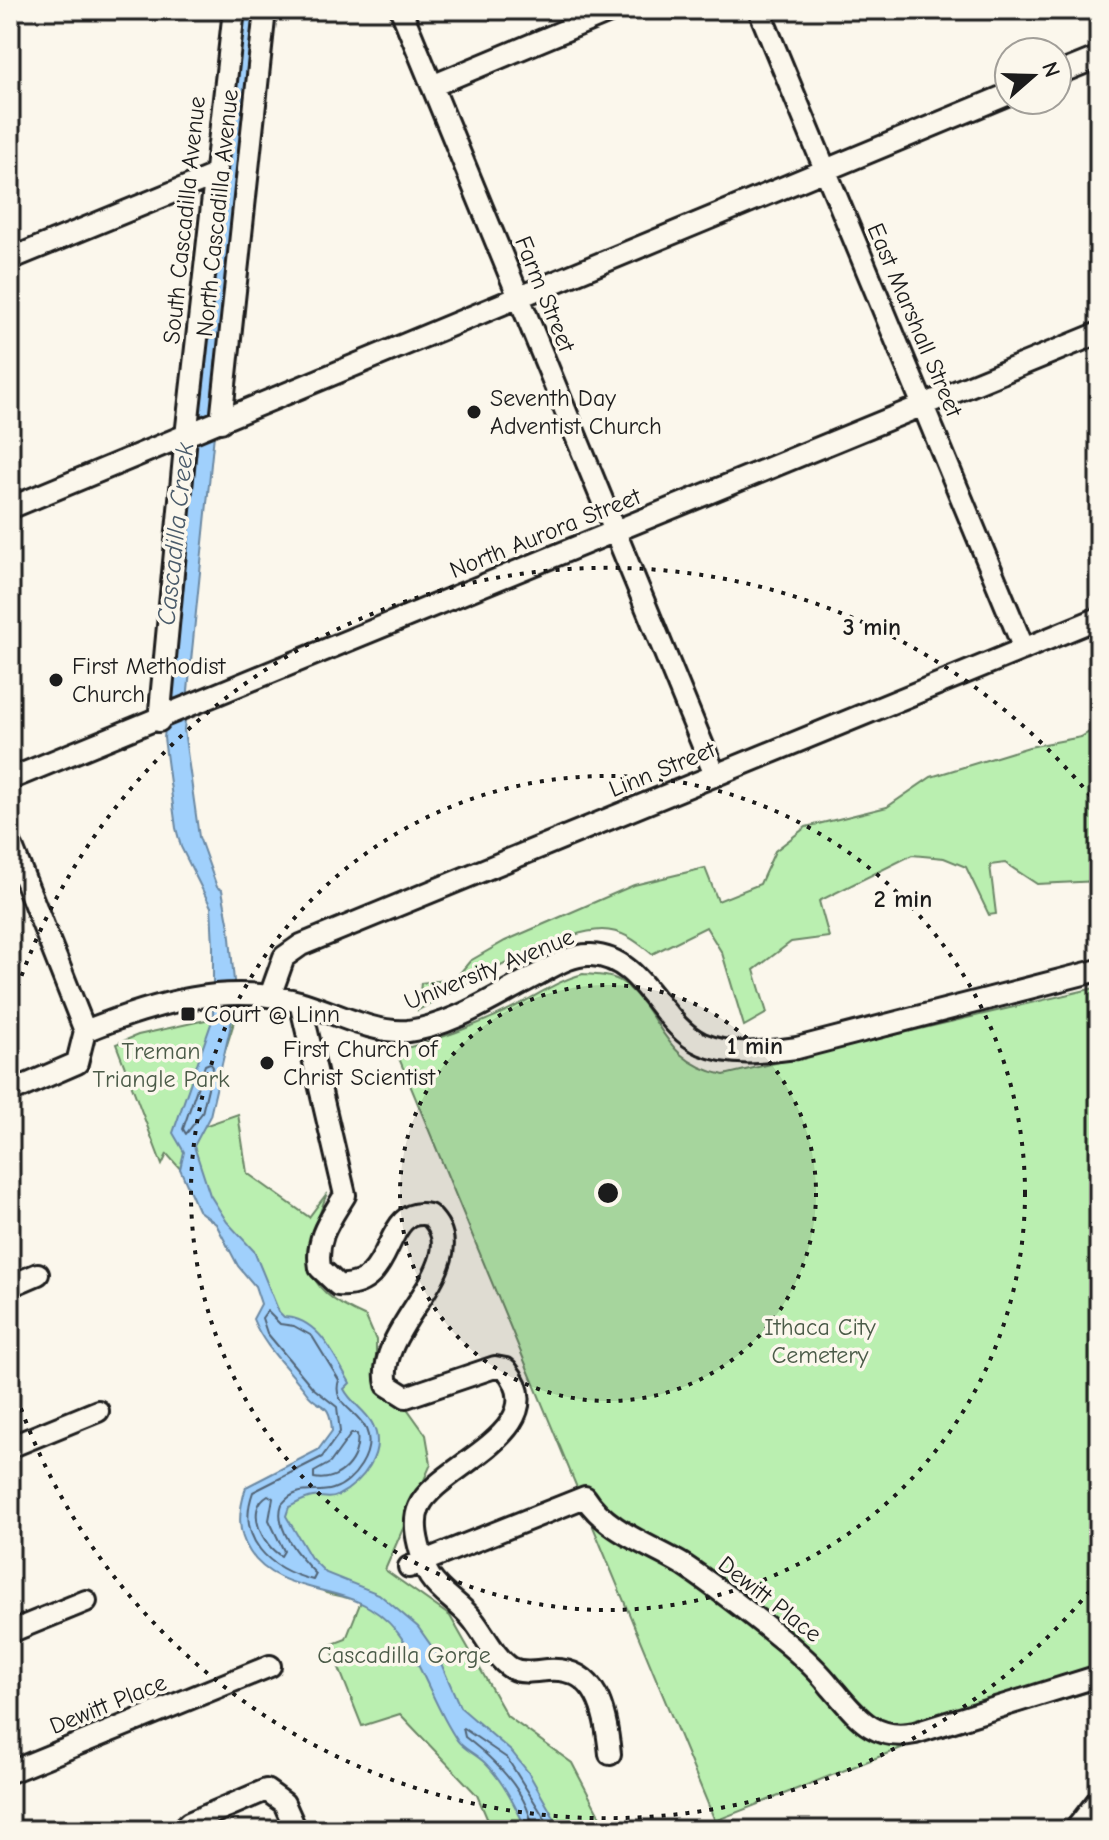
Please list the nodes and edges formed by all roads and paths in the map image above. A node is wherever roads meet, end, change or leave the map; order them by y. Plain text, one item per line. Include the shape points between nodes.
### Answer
1 (234, 10) edge
2 (265, 10) edge
3 (401, 10) edge
4 (614, 10) edge
5 (759, 10) edge
6 (1099, 57) edge
7 (1073, 68) edge
8 (432, 86) junction
9 (993, 101) edge
10 (825, 171) junction
11 (215, 175) junction
12 (10, 259) edge
13 (520, 299) junction
14 (1099, 333) edge
15 (922, 405) junction
16 (221, 422) junction
17 (186, 436) junction
18 (10, 508) edge
19 (615, 532) junction
20 (1099, 618) edge
21 (1024, 649) junction
22 (159, 721) junction
23 (715, 775) junction
24 (10, 779) edge
25 (10, 842) edge
26 (1099, 970) edge
27 (270, 996) junction
28 (300, 1002) junction
29 (85, 1031) junction
30 (10, 1092) edge
31 (38, 1274) dead end
32 (10, 1286) edge
33 (98, 1411) dead end
34 (10, 1447) edge
35 (416, 1564) junction
36 (86, 1601) dead end
37 (10, 1632) edge
38 (270, 1666) dead end
39 (1099, 1676) edge
40 (610, 1754) dead end
41 (10, 1772) edge
42 (182, 1830) edge
43 (296, 1830) edge

1 - 11 street, South Cascadilla Avenue
2 - 16 street, North Cascadilla Avenue
3 - 8 street, Farm Street
4 - 8 street
5 - 10 street, East Marshall Street
6 - 7 street
8 - 13 street, Farm Street
9 - 10 street
10 - 13 street
10 - 15 street, East Marshall Street
11 - 12 street
11 - 17 street, South Cascadilla Avenue
13 - 16 street
13 - 19 street, Farm Street
14 - 15 street, North Aurora Street
15 - 19 street, North Aurora Street
15 - 21 street, East Marshall Street
16 - 17 street
17 - 18 street
17 - 22 street, South Cascadilla Avenue
19 - 22 street, North Aurora Street
19 - 23 street, Farm Street
20 - 21 street, Linn Street
21 - 23 street, Linn Street
22 - 24 street, North Aurora Street
23 - 27 street, Linn Street via 295,948 280,964
25 - 29 street
26 - 28 street, University Avenue via 797,1048 763,1052 733,1052 701,1043 618,963 590,955 561,962 473,1008 409,1031 382,1028
27 - 28 street, University Avenue
27 - 29 street, University Avenue via 208,995
28 - 35 street via 345,1195 322,1232 320,1268 338,1285 361,1283 379,1269 405,1218 429,1215 443,1234 443,1255 385,1361 387,1385 406,1397 495,1367 506,1369 518,1393 507,1426 492,1444 420,1504
29 - 30 street via 77,1063
31 - 32 street
33 - 34 street
35 - 39 street, Dewitt Place via 585,1497 605,1521 735,1602 809,1662 859,1721 890,1736 915,1733
35 - 40 street via 473,1619 511,1668 569,1670 583,1676 600,1700
36 - 37 street
38 - 41 street, Dewitt Place
42 - 43 street via 266,1790 284,1803

